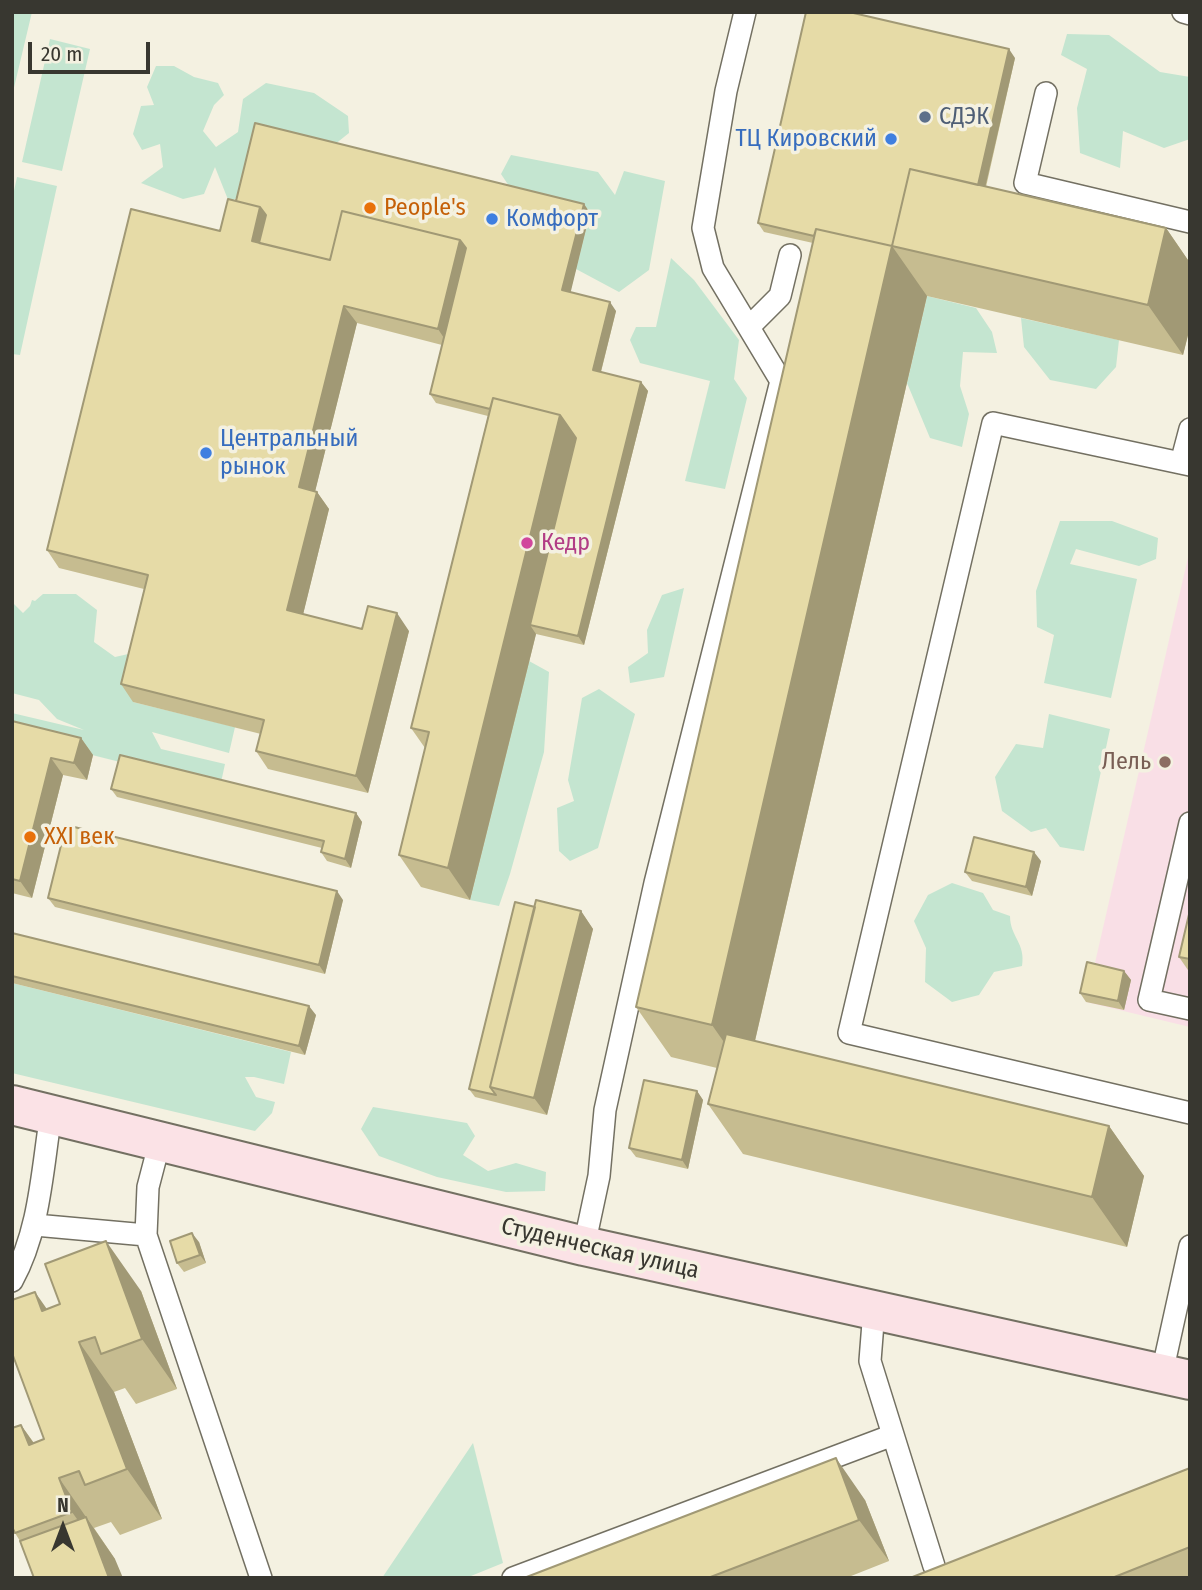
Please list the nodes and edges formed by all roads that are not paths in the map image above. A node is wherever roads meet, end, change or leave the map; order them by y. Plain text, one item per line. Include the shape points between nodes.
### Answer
1 (745, 12) edge
2 (1183, 12) edge
3 (1190, 14) edge
4 (1046, 93) dead end
5 (1190, 222) edge
6 (790, 255) dead end
7 (749, 327) junction
8 (1190, 429) edge
9 (1186, 464) edge
10 (1190, 824) edge
11 (1190, 1010) edge
12 (12, 1105) edge
13 (1190, 1112) edge
14 (51, 1114) junction
15 (160, 1141) junction
16 (34, 1225) junction
17 (146, 1235) junction
18 (1190, 1246) edge
19 (584, 1247) junction
20 (12, 1281) edge
21 (874, 1310) junction
22 (1176, 1377) edge
23 (893, 1435) junction
24 (934, 1566) edge
25 (261, 1578) edge
26 (513, 1578) edge

1 - 7 lane via 726,91 703,228 713,268
2 - 3 lane
4 - 5 lane via 1025,183
6 - 7 lane via 779,296
7 - 19 lane via 781,380 655,883 605,1110 599,1176
8 - 9 lane
9 - 13 lane via 993,423 849,1033
10 - 11 lane via 1149,1000
12 - 14 street, Студенческая улица
14 - 15 street, Студенческая улица
14 - 16 lane
15 - 17 lane via 148,1186
15 - 19 street, Студенческая улица
16 - 17 lane
16 - 20 lane
17 - 25 lane
18 - 22 lane
19 - 21 street, Студенческая улица
21 - 22 street, Студенческая улица
21 - 23 lane via 870,1361
23 - 24 lane
23 - 26 lane

